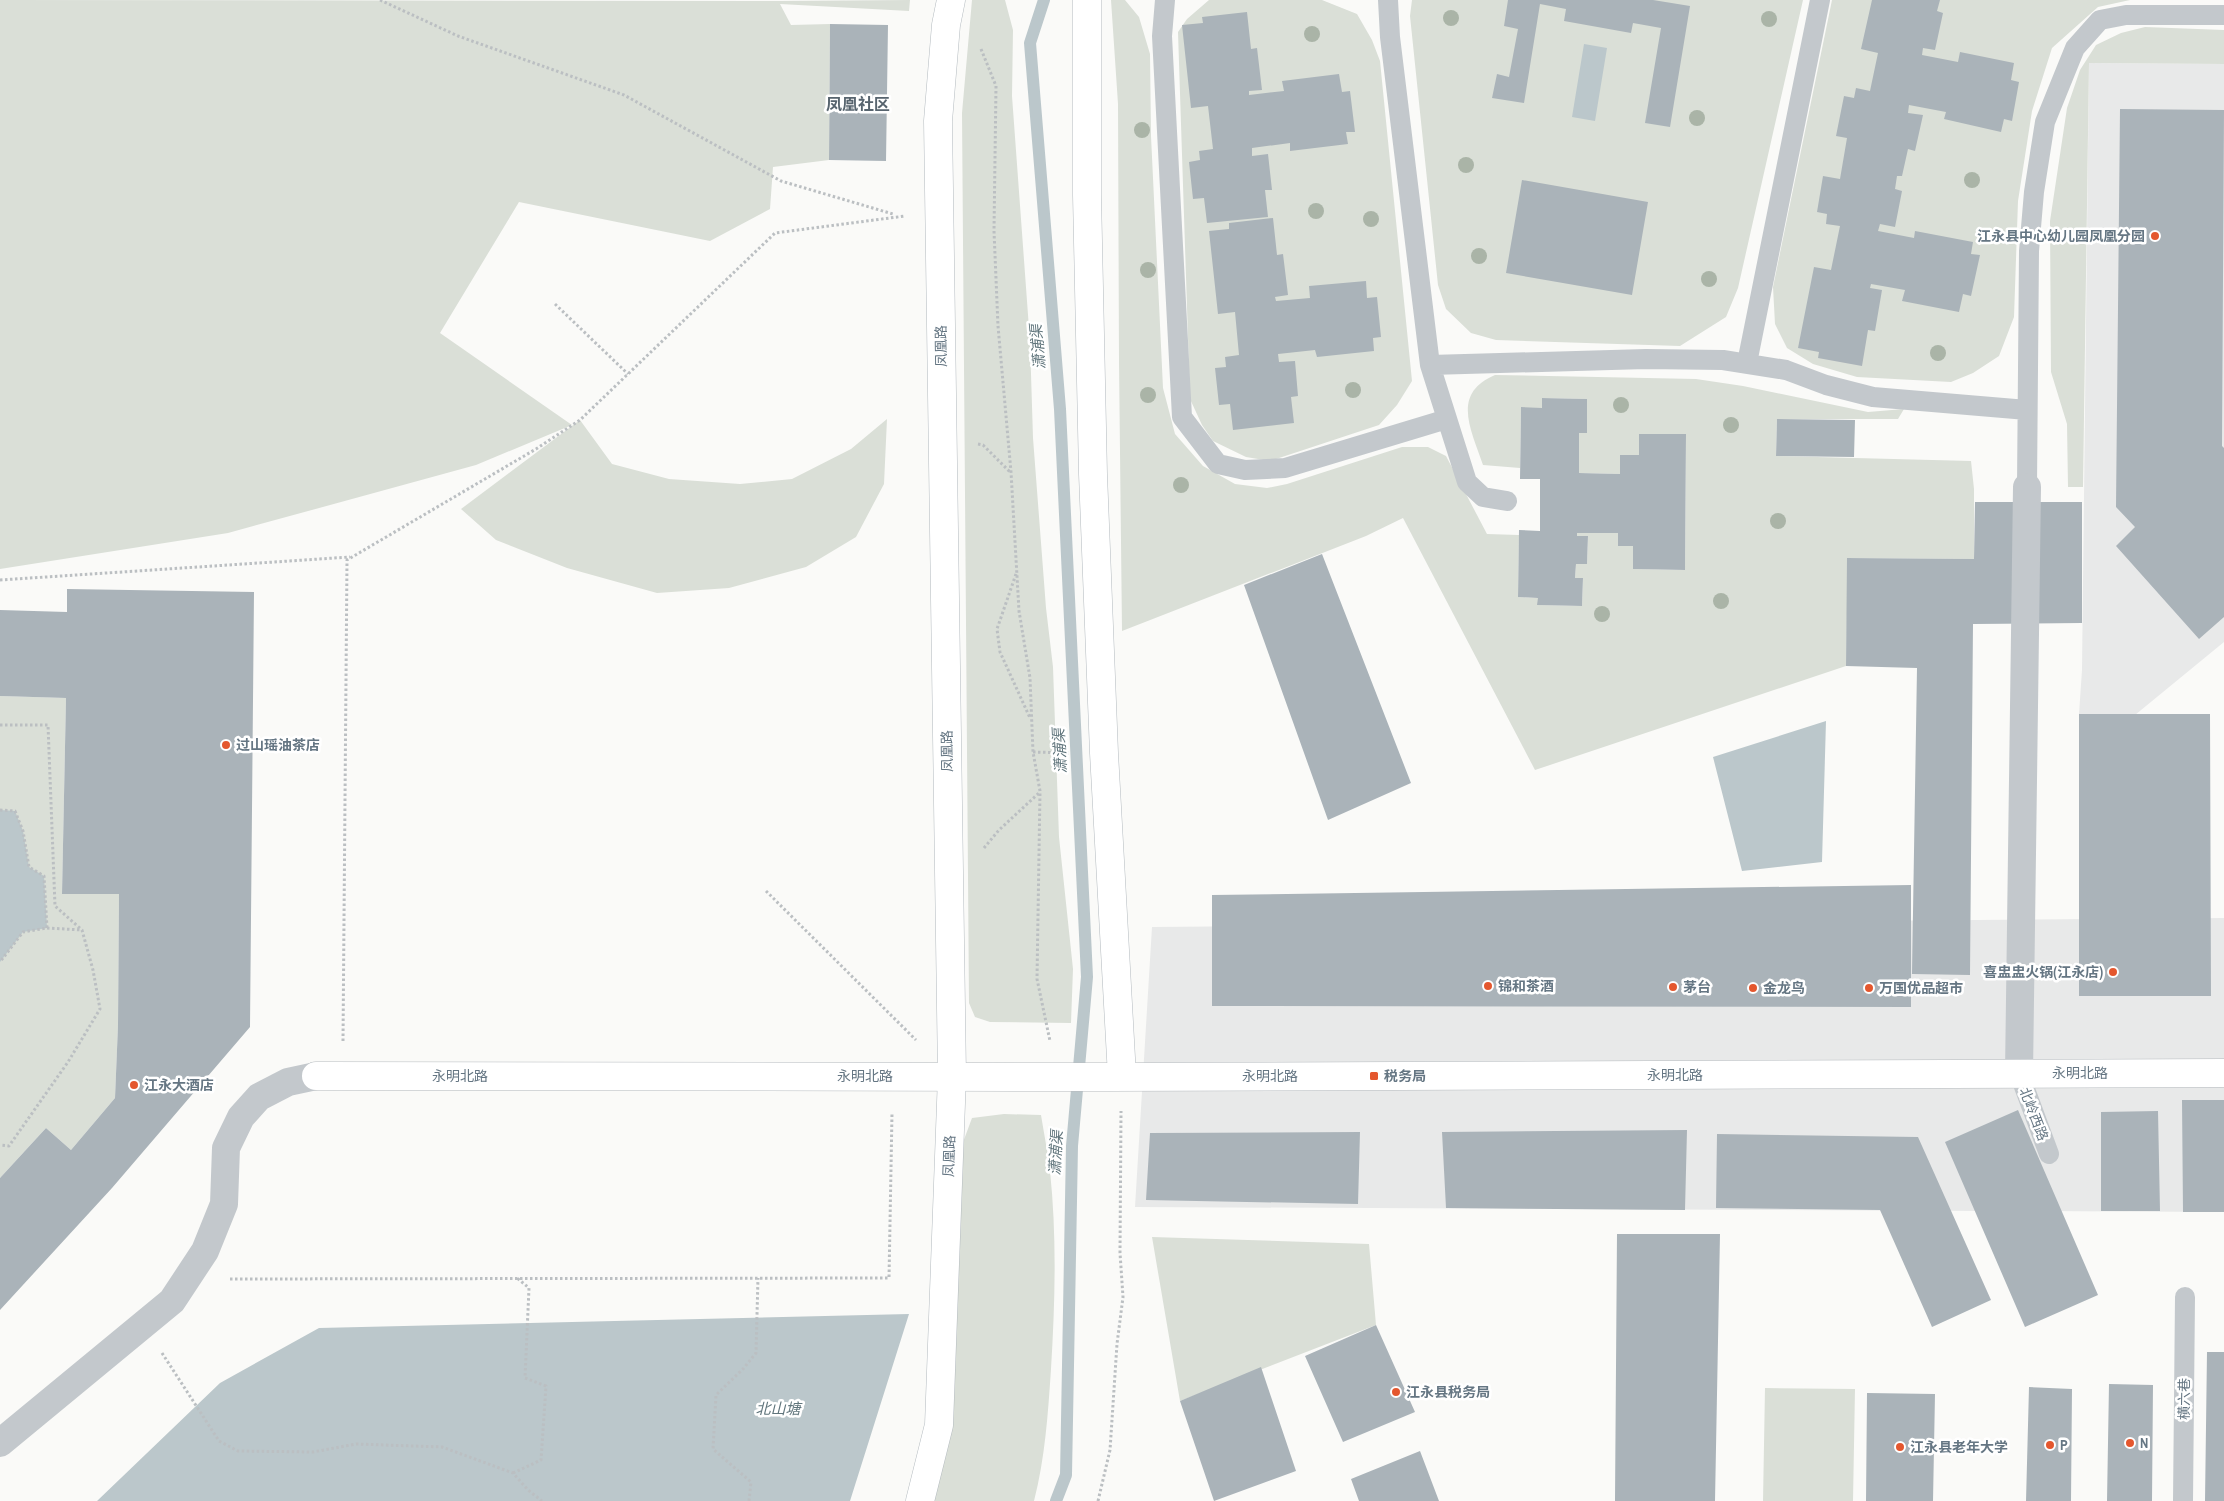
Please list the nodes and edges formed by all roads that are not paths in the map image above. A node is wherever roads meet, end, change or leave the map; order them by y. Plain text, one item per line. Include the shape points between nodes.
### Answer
1 (1086, 0) edge
2 (1165, 0) edge
3 (1388, 0) edge
4 (1820, 0) edge
5 (949, 13) edge
6 (2224, 15) edge
7 (1747, 363) junction
8 (1430, 365) junction
9 (2027, 410) junction
10 (1447, 419) junction
11 (2027, 487) joint
12 (1507, 501) dead end
13 (2018, 1073) junction
14 (2224, 1073) edge
15 (329, 1076) joint
16 (952, 1076) junction
17 (1114, 1076) junction
18 (2049, 1154) dead end
19 (2185, 1297) dead end
20 (0, 1443) edge
21 (920, 1501) edge
22 (2183, 1501) edge

1 - 17 main road via 1093,474
2 - 10 lane via 1162,36 1182,417 1218,464 1245,470 1285,468
3 - 8 lane
4 - 7 lane
5 - 16 main road, 凤凰路 via 938,120
6 - 9 lane via 2126,15 2100,20 2075,48 2045,122 2034,192
7 - 8 lane via 1646,359
7 - 9 lane via 1786,370 1826,386 1873,398
8 - 10 lane
9 - 11 lane
10 - 12 lane via 1466,482 1483,497
11 - 13 street
13 - 14 main road, 永明北路
13 - 17 main road, 永明北路
13 - 18 lane, 北岭西路
15 - 16 main road, 永明北路
15 - 20 street via 288,1082 259,1097 241,1117 226,1148 224,1204 205,1251 172,1301
16 - 17 main road, 永明北路
16 - 21 main road, 凤凰路 via 939,1426
19 - 22 lane, 横六巷

